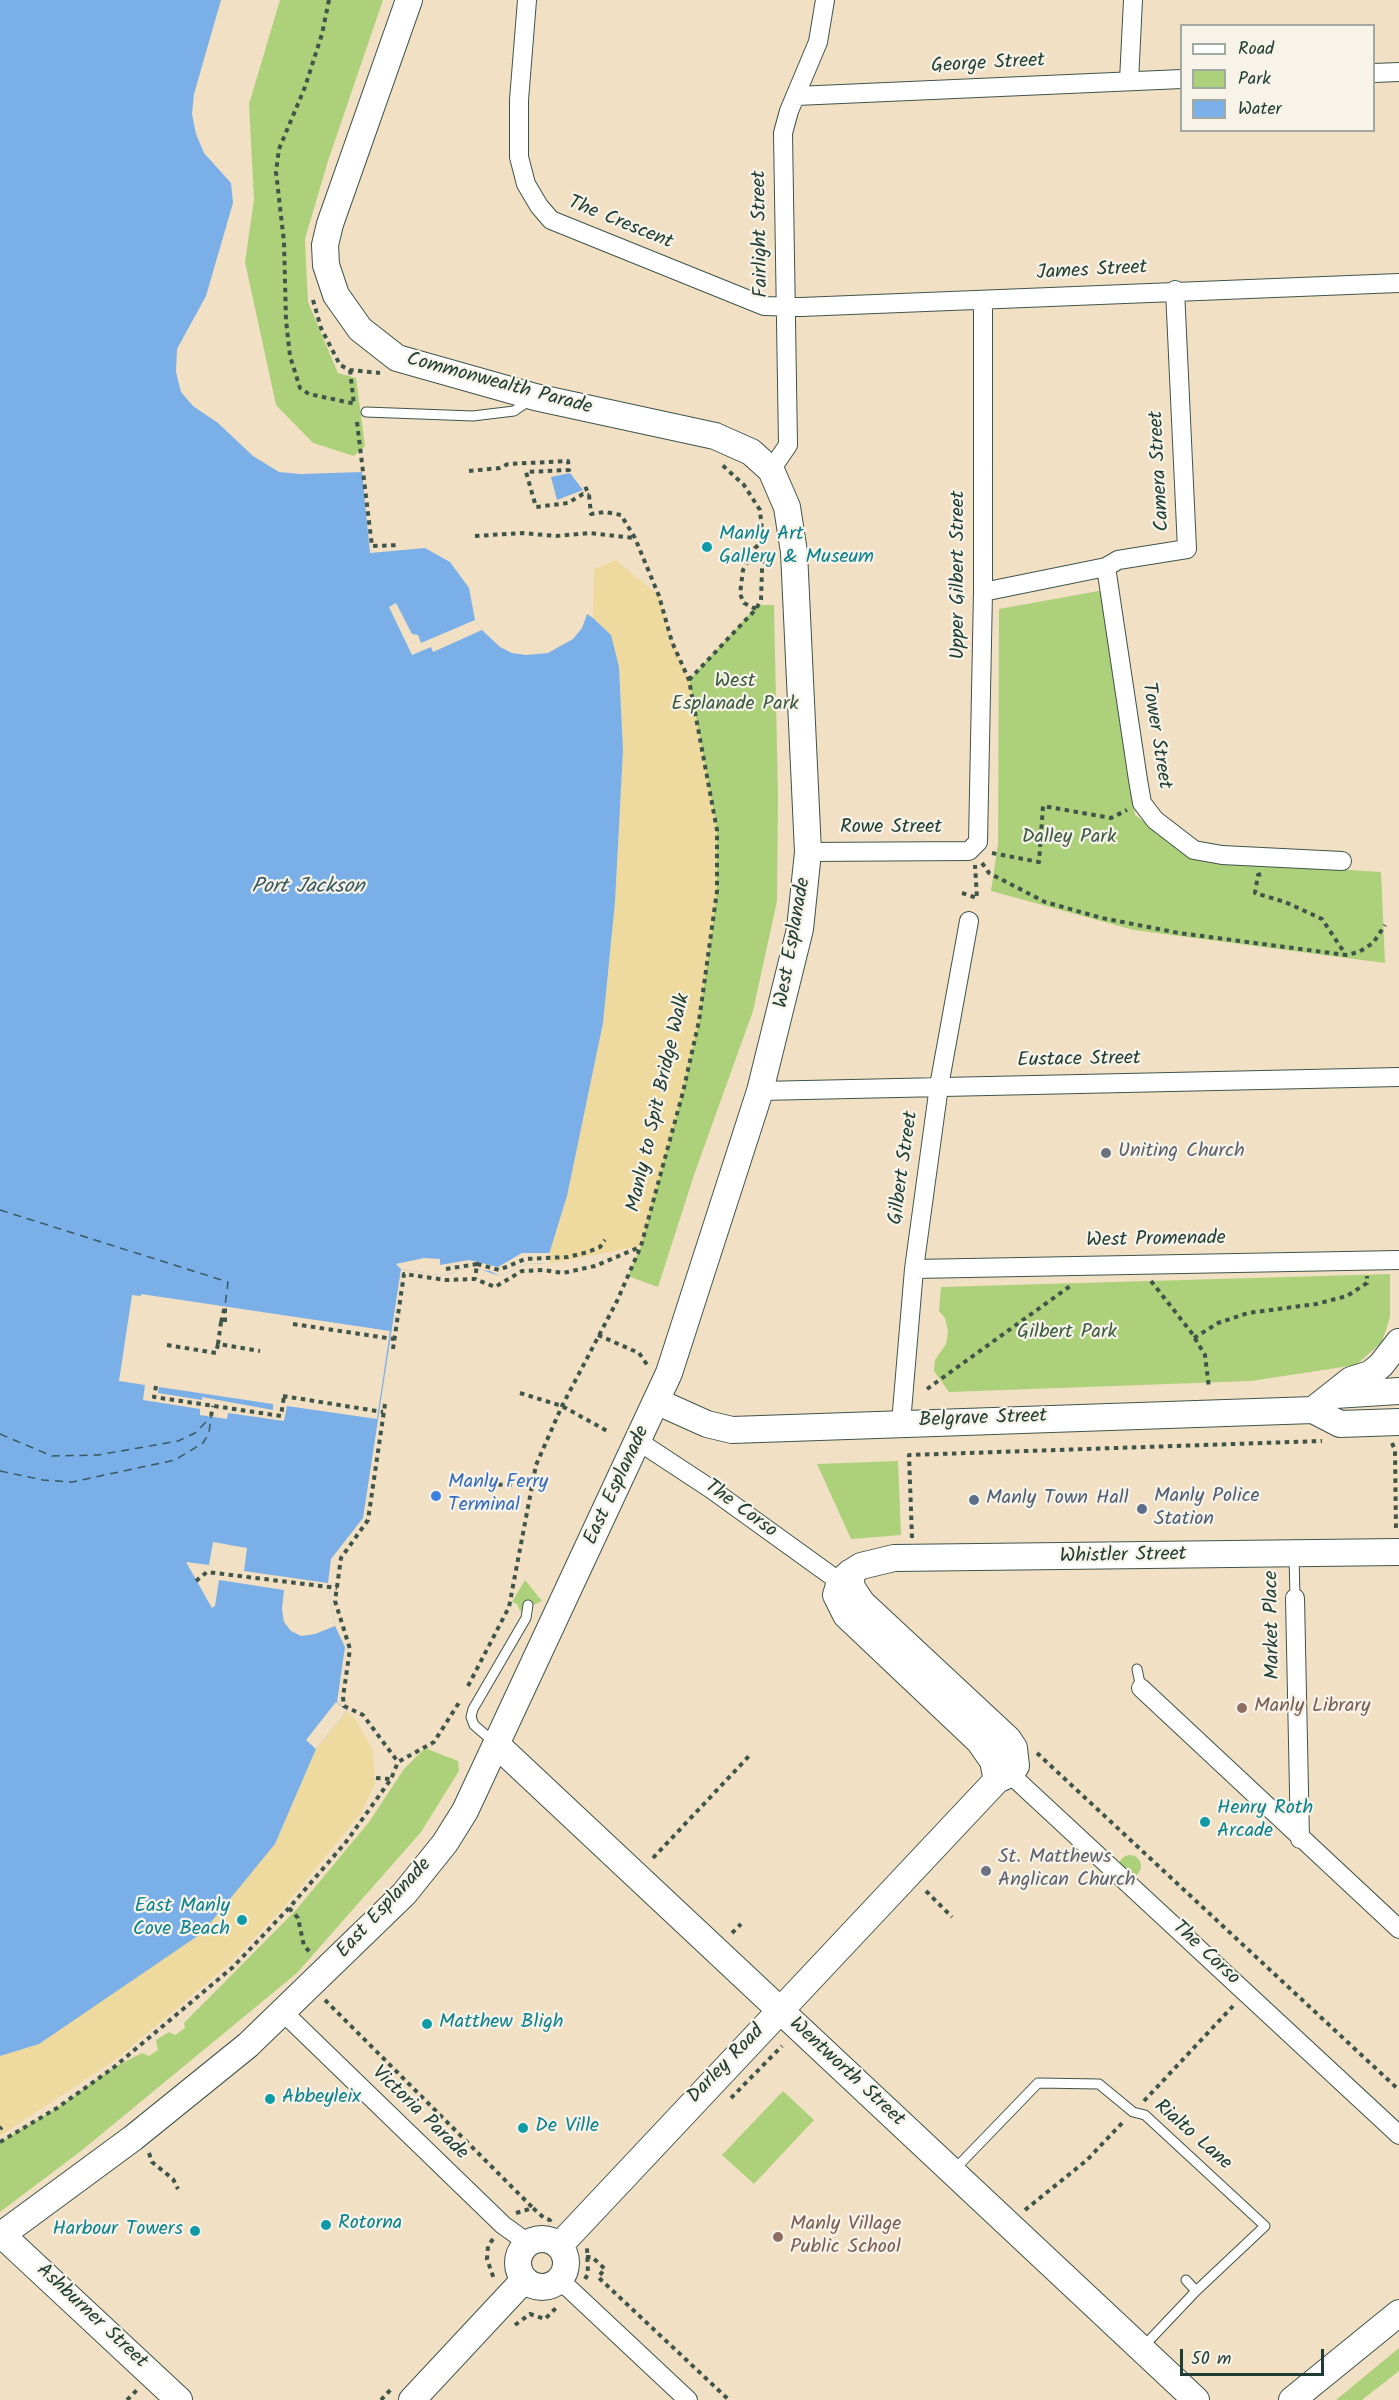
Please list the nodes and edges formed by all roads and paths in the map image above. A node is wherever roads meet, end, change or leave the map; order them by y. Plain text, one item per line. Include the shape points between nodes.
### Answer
1 (409, 0) edge
2 (527, 0) edge
3 (825, 0) edge
4 (1133, 0) edge
5 (1399, 72) edge
6 (1375, 73) edge
7 (1180, 79) edge
8 (1129, 81) junction
9 (796, 96) junction
10 (1399, 283) edge
11 (1175, 290) junction
12 (313, 298) dead end
13 (983, 300) junction
14 (786, 307) junction
15 (388, 375) dead end
16 (535, 397) junction
17 (366, 412) dead end
18 (364, 462) dead end
19 (771, 470) junction
20 (469, 471) dead end
21 (585, 486) dead end
22 (589, 495) junction
23 (754, 499) dead end
24 (475, 536) dead end
25 (635, 538) junction
26 (763, 541) junction
27 (400, 545) dead end
28 (1106, 567) junction
29 (983, 592) junction
30 (756, 609) junction
31 (689, 680) junction
32 (1142, 803) junction
33 (974, 849) junction
34 (808, 852) junction
35 (1342, 861) dead end
36 (1269, 873) dead end
37 (963, 893) dead end
38 (969, 921) dead end
39 (1385, 925) dead end
40 (1346, 955) junction
41 (1399, 1077) edge
42 (939, 1086) junction
43 (760, 1091) junction
44 (605, 1240) dead end
45 (641, 1246) junction
46 (1399, 1260) edge
47 (1368, 1261) junction
48 (477, 1264) junction
49 (1092, 1264) junction
50 (1137, 1264) junction
51 (446, 1269) dead end
52 (914, 1269) junction
53 (475, 1279) junction
54 (225, 1322) dead end
55 (293, 1324) dead end
56 (598, 1335) junction
57 (1194, 1338) junction
58 (394, 1339) junction
59 (1399, 1342) edge
60 (218, 1344) junction
61 (168, 1345) dead end
62 (393, 1349) dead end
63 (260, 1351) dead end
64 (648, 1366) dead end
65 (156, 1386) dead end
66 (1209, 1388) dead end
67 (927, 1389) dead end
68 (1399, 1391) edge
69 (520, 1393) dead end
70 (1334, 1395) junction
71 (658, 1402) junction
72 (385, 1404) dead end
73 (213, 1406) junction
74 (562, 1406) junction
75 (1313, 1410) junction
76 (383, 1412) junction
77 (211, 1416) dead end
78 (901, 1424) junction
79 (1392, 1431) edge
80 (609, 1432) dead end
81 (1333, 1440) dead end
82 (638, 1441) junction
83 (489, 1484) dead end
84 (532, 1486) junction
85 (919, 1544) dead end
86 (1394, 1545) edge
87 (1294, 1554) junction
88 (845, 1577) junction
89 (196, 1581) dead end
90 (337, 1588) junction
91 (1295, 1598) joint
92 (528, 1605) dead end
93 (1137, 1669) dead end
94 (1141, 1688) joint
95 (498, 1745) junction
96 (1037, 1752) dead end
97 (750, 1755) dead end
98 (398, 1762) junction
99 (1003, 1777) junction
100 (376, 1778) dead end
101 (391, 1779) junction
102 (1300, 1839) junction
103 (653, 1858) dead end
104 (926, 1891) dead end
105 (289, 1908) junction
106 (952, 1917) dead end
107 (741, 1924) dead end
108 (1399, 1929) edge
109 (732, 1933) dead end
110 (315, 1957) dead end
111 (332, 1991) dead end
112 (779, 2010) junction
113 (283, 2012) junction
114 (1399, 2090) edge
115 (1399, 2135) edge
116 (0, 2142) edge
117 (146, 2147) dead end
118 (952, 2173) junction
119 (178, 2189) dead end
120 (533, 2208) junction
121 (557, 2215) dead end
122 (504, 2225) junction
123 (1, 2236) edge
124 (528, 2243) junction
125 (559, 2246) junction
126 (586, 2257) dead end
127 (524, 2280) junction
128 (560, 2280) junction
129 (1186, 2280) dead end
130 (488, 2285) dead end
131 (1196, 2291) junction
132 (558, 2306) dead end
133 (1399, 2313) edge
134 (508, 2332) dead end
135 (1140, 2349) junction
136 (404, 2392) edge
137 (179, 2400) edge
138 (381, 2400) edge
139 (688, 2400) edge
140 (729, 2400) edge
141 (1196, 2400) edge
142 (1292, 2400) edge

1 - 16 street, Commonwealth Parade via 330,224 325,245 330,279 346,312 360,329 397,358
2 - 14 street, The Crescent via 519,157 526,184 539,206 551,220 764,306
3 - 9 street, Fairlight Street via 818,42
4 - 8 street
5 - 6 street
7 - 8 street, George Street
8 - 9 street, George Street
9 - 14 street, Fairlight Street via 783,133
10 - 11 street, James Street
11 - 13 street, James Street
11 - 28 street, Camera Street via 1186,549 1118,560
12 - 15 path via 321,328 340,365
13 - 14 street, James Street
13 - 29 street, Upper Gilbert Street
14 - 19 street, Fairlight Street via 788,445
16 - 17 lane via 514,411 473,416
16 - 19 street, Commonwealth Parade via 715,436 752,452
18 - 27 path via 372,546
19 - 34 street, West Esplanade via 787,507 795,552
20 - 22 path via 508,464 568,461 569,470 526,472 536,507 568,503 583,494
21 - 22 path
22 - 25 path, Manly to Spit Bridge Walk via 591,514 621,515
23 - 26 path via 761,516
24 - 25 path via 590,533
25 - 31 path, Manly to Spit Bridge Walk
26 - 30 path via 761,600
26 - 30 path via 743,570 740,594 744,603
28 - 29 street, Camera Street
28 - 32 street, Tower Street
29 - 33 street, Upper Gilbert Street via 978,842
30 - 31 path
31 - 45 path, Manly to Spit Bridge Walk via 717,830 717,891 699,1021
32 - 33 path via 1111,818 1043,806 1039,862
32 - 35 street, Tower Street via 1155,820 1194,850
33 - 34 street, Rowe Street
33 - 37 path via 977,898
33 - 40 path via 989,873 1045,902 1179,933
34 - 43 street, West Esplanade via 800,929
36 - 40 path via 1258,875 1255,893 1322,919
38 - 42 street, Gilbert Street
39 - 40 path via 1374,943
41 - 42 street, Eustace Street
42 - 43 street, Eustace Street
42 - 52 street, Gilbert Street
43 - 71 street, West Esplanade
44 - 48 path via 588,1252 568,1257 525,1258 499,1270
45 - 53 path via 595,1266 563,1273 522,1271 495,1287
45 - 56 path, Manly to Spit Bridge Walk
46 - 47 street, West Promenade
47 - 50 street, West Promenade
47 - 57 path via 1367,1283 1347,1296 1248,1313 1218,1323
48 - 51 path
48 - 53 path
49 - 50 street, West Promenade
49 - 52 street, West Promenade
49 - 67 path via 1069,1288
50 - 57 path
52 - 78 street, Gilbert Street
53 - 58 path via 446,1280 404,1274
54 - 60 path, bridge via 225,1306
55 - 58 path
56 - 64 path via 639,1353
56 - 74 path, Manly to Spit Bridge Walk
57 - 66 path via 1205,1355
58 - 62 path
59 - 70 street via 1370,1374 1351,1380
60 - 61 path via 216,1353
60 - 63 path, bridge
65 - 73 path via 154,1397
68 - 70 street
69 - 74 path
70 - 75 street
71 - 78 street, Belgrave Street via 707,1424 732,1430
71 - 82 street, East Esplanade
72 - 76 path
73 - 76 path via 281,1416 283,1396
73 - 77 path
74 - 80 path
74 - 84 path, Manly to Spit Bridge Walk via 536,1466
75 - 78 street, Belgrave Street
75 - 79 street, Belgrave Street via 1340,1424
76 - 90 path via 368,1520 341,1558
79 - 86 path via 1397,1536
81 - 85 path via 909,1455 912,1542
82 - 88 street, The Corso
82 - 95 street, East Esplanade
83 - 84 path
84 - 98 path, Manly to Spit Bridge Walk via 509,1607 464,1695 434,1742
86 - 87 street, Whistler Street
87 - 88 street, Whistler Street via 894,1558 861,1566
87 - 91 lane, Market Place
88 - 99 street, The Corso via 836,1595 846,1616 979,1741
89 - 90 path via 207,1572
90 - 98 path via 335,1601 350,1649 344,1706 363,1715
91 - 102 street, Market Place
92 - 95 lane via 522,1627 471,1717 474,1725
93 - 94 lane
94 - 102 street
95 - 112 street, Wentworth Street
95 - 113 street, East Esplanade via 465,1811 404,1894
96 - 114 path
97 - 103 path
98 - 101 path
99 - 112 street, Darley Road
99 - 115 street, The Corso
100 - 101 path
101 - 105 path via 346,1842
102 - 108 street
104 - 106 path
105 - 110 path via 298,1918 304,1946
105 - 116 path via 233,1967 160,2031 84,2089
107 - 109 path
111 - 120 path via 324,2000
112 - 118 street, Wentworth Street
112 - 125 street, Darley Road
113 - 122 street, Victoria Parade
113 - 123 street, East Esplanade via 194,2090
117 - 119 path via 152,2162
118 - 131 lane, Rialto Lane via 1038,2083 1099,2084 1133,2112 1145,2115 1265,2226
118 - 135 street, Wentworth Street
120 - 121 path via 550,2220
120 - 122 path via 516,2214
122 - 124 street, Victoria Parade
122 - 130 path via 488,2246 487,2259 495,2279
123 - 137 street, Ashburner Street
124 - 125 street via 545,2239
124 - 127 street via 518,2262
125 - 128 street via 566,2264
126 - 140 path via 592,2257 604,2269 598,2277
127 - 128 street via 544,2288
127 - 136 street
128 - 139 street
129 - 131 lane
131 - 135 lane, Rialto Lane
132 - 134 path via 546,2319 530,2314
133 - 142 street
135 - 141 street, Wentworth Street
136 - 138 path

